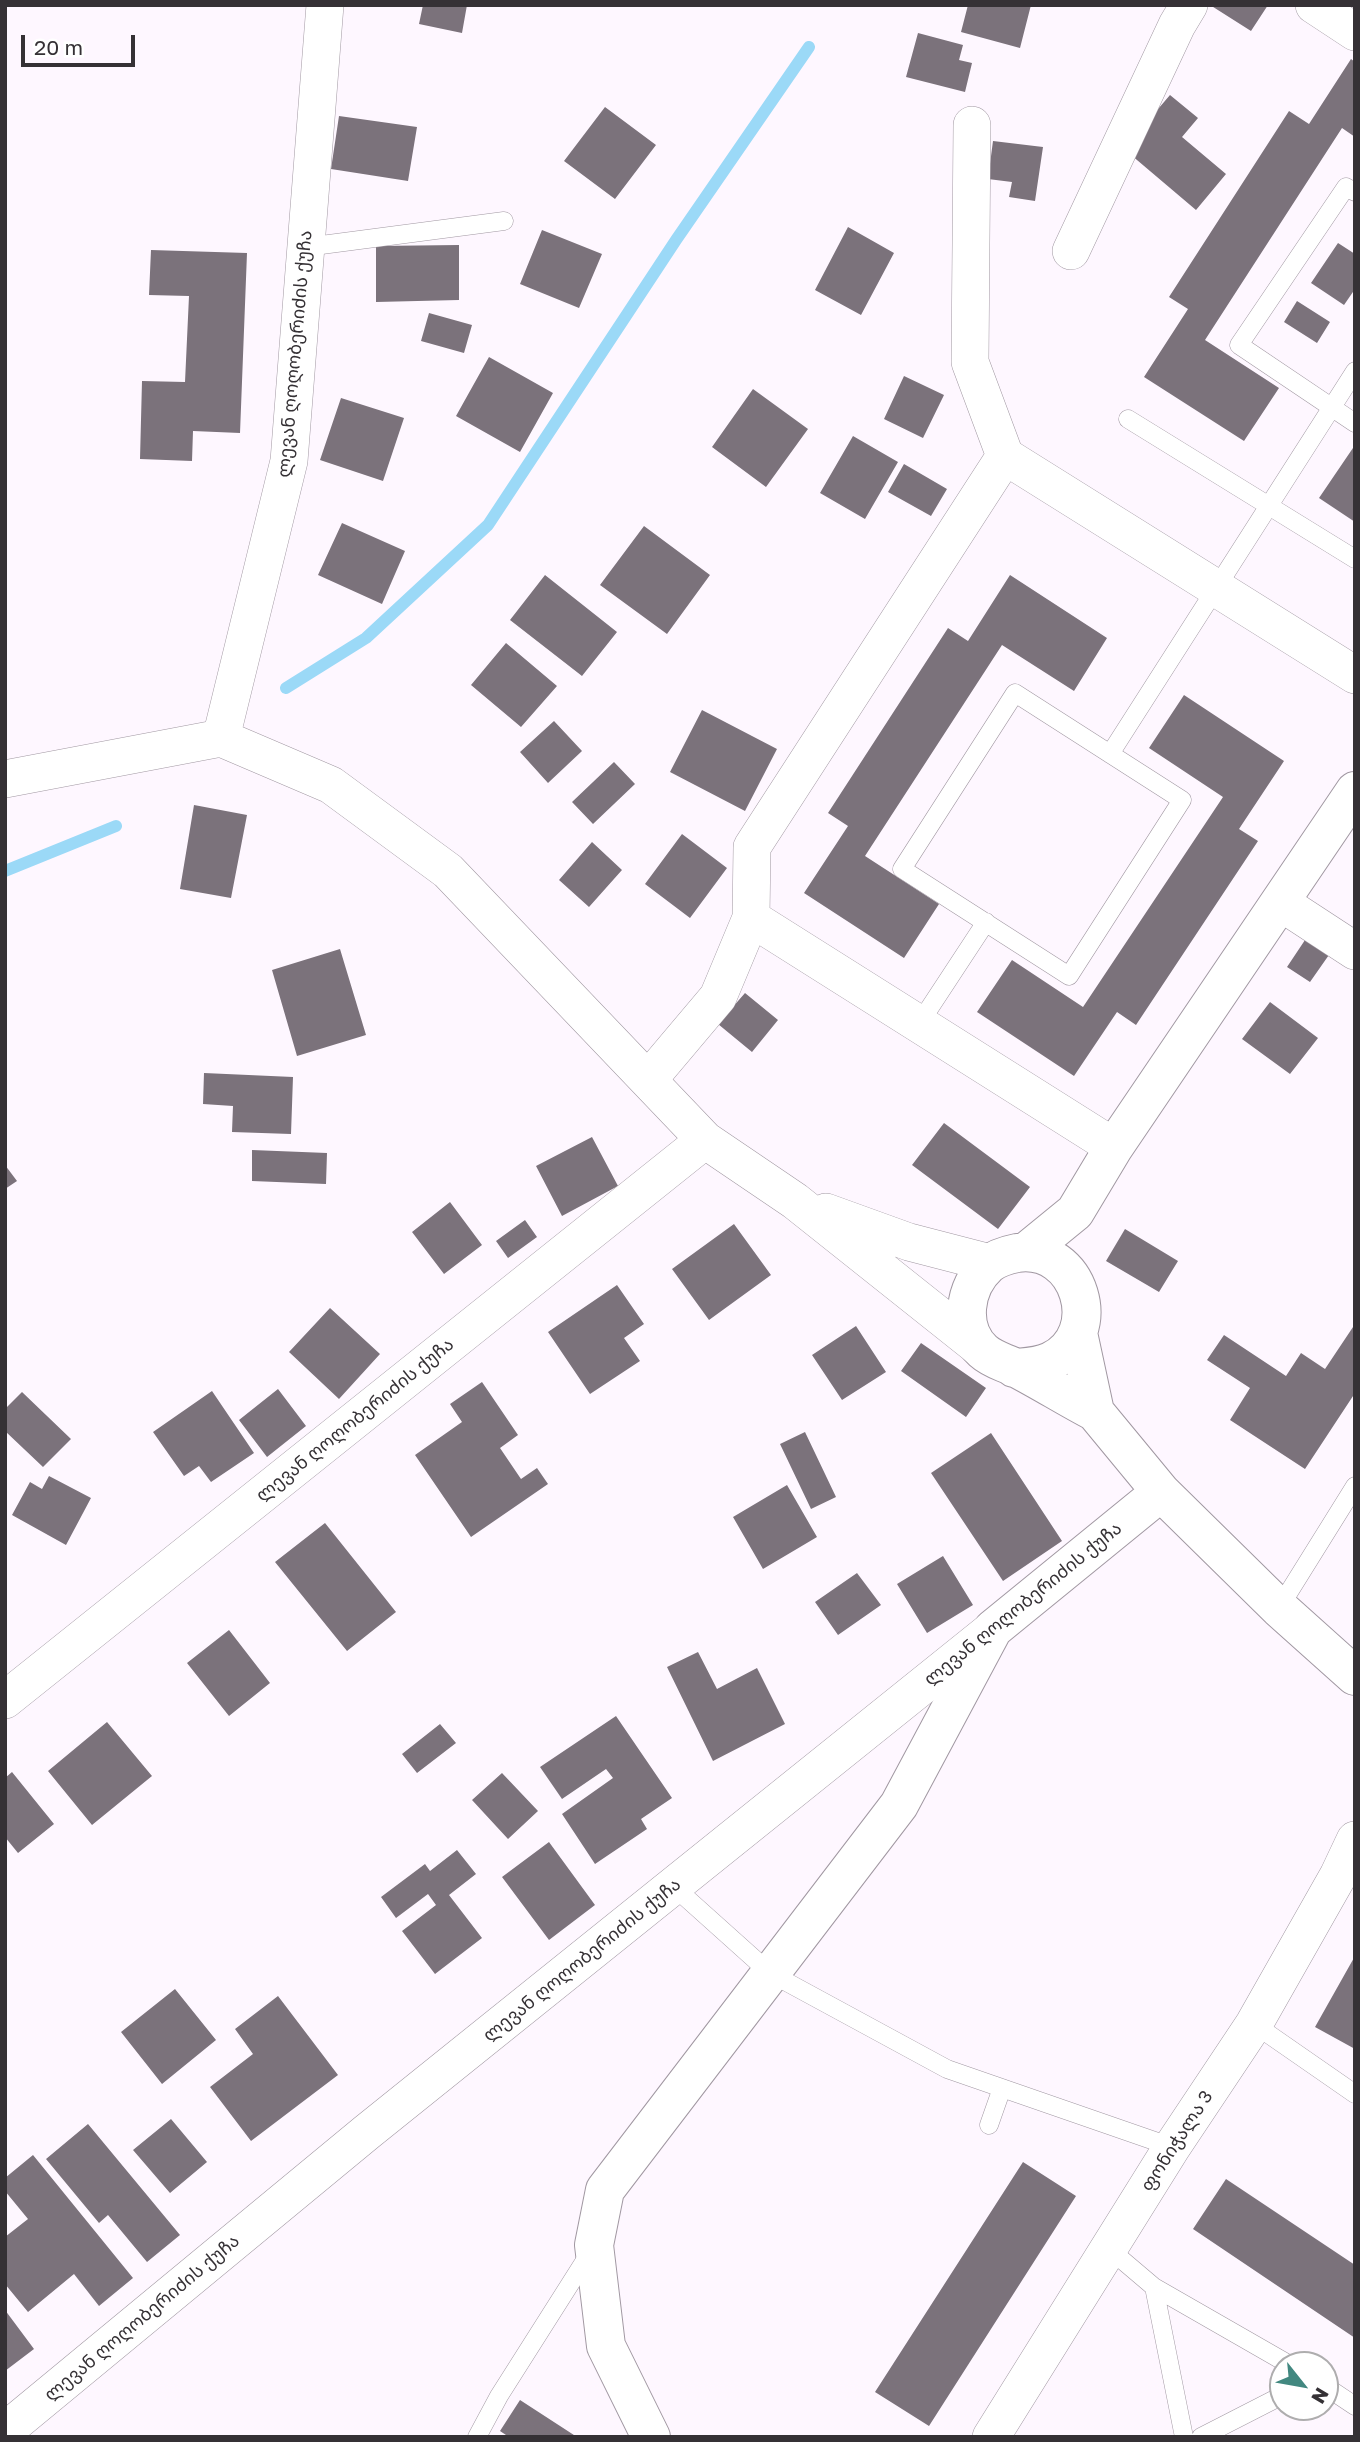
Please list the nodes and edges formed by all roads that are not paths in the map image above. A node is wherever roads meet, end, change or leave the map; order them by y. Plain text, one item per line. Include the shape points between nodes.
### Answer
1 (324, 5) edge
2 (1189, 5) edge
3 (1314, 5) edge
4 (1355, 32) edge
5 (972, 125) dead end
6 (1355, 192) edge
7 (505, 221) dead end
8 (306, 247) junction
9 (1070, 251) dead end
10 (1355, 371) edge
11 (1331, 407) junction
12 (1128, 419) dead end
13 (1355, 423) edge
14 (1005, 456) junction
15 (1269, 505) junction
16 (1355, 559) edge
17 (1215, 588) junction
18 (1355, 675) edge
19 (221, 738) junction
20 (1110, 754) junction
21 (5, 779) edge
22 (1355, 791) edge
23 (1280, 902) junction
24 (751, 918) junction
25 (986, 922) junction
26 (1355, 951) edge
27 (919, 1024) junction
28 (648, 1080) junction
29 (705, 1140) junction
30 (1114, 1147) junction
31 (795, 1201) junction
32 (1026, 1252) junction
33 (990, 1263) junction
34 (1073, 1279) junction
35 (1077, 1333) junction
36 (981, 1349) junction
37 (1014, 1368) junction
38 (1096, 1412) junction
39 (1355, 1486) edge
40 (1161, 1492) junction
41 (1279, 1608) junction
42 (993, 1629) junction
43 (1355, 1676) edge
44 (5, 1700) edge
45 (1355, 1840) edge
46 (673, 1886) junction
47 (770, 1973) junction
48 (1254, 2024) junction
49 (1002, 2088) junction
50 (1355, 2094) edge
51 (989, 2125) dead end
52 (1172, 2147) junction
53 (594, 2245) junction
54 (1108, 2248) junction
55 (1154, 2287) junction
56 (1269, 2353) edge
57 (1339, 2395) edge
58 (1269, 2402) edge
59 (1355, 2406) edge
60 (5, 2431) edge
61 (477, 2437) edge
62 (651, 2437) edge
63 (990, 2437) edge
64 (1184, 2437) edge
65 (1201, 2437) edge

1 - 8 street, ლევან ღოღობერიძის ქუჩა
2 - 9 street
3 - 4 street
5 - 14 street via 970,362
6 - 11 lane via 1346,187 1239,345
7 - 8 lane
8 - 19 street, ლევან ღოღობერიძის ქუჩა via 289,461
10 - 11 lane
11 - 13 lane
11 - 15 lane
12 - 15 lane
14 - 17 street
14 - 24 street via 752,847
15 - 16 lane
15 - 17 lane
17 - 18 street
17 - 20 lane
19 - 21 street
19 - 28 street via 331,785 448,871
20 - 25 lane via 1182,800 1069,976
20 - 25 lane via 1015,693 902,869
22 - 23 street
23 - 26 street
23 - 30 street
24 - 27 street
24 - 28 street via 718,997
25 - 27 lane
27 - 30 street
28 - 29 street
29 - 31 street
29 - 44 street, ლევან ღოღობერიძის ქუჩა
30 - 32 street via 1075,1212
30 - 34 street via 1085,1224
31 - 33 street via 909,1242
31 - 36 street
32 - 33 street
32 - 34 street via 1061,1265
33 - 36 street via 968,1294 970,1333
34 - 35 street via 1082,1315
35 - 37 street via 1052,1361
35 - 38 street
36 - 37 street
37 - 38 street
38 - 40 street
39 - 41 lane
40 - 41 street
40 - 42 street, ლევან ღოღობერიძის ქუჩა
41 - 43 street
42 - 46 street, ლევან ღოღობერიძის ქუჩა
42 - 47 street via 899,1805
45 - 48 street, ფონიჭალა 3
46 - 47 lane
46 - 60 street, ლევან ღოღობერიძის ქუჩა
47 - 49 lane via 947,2069
47 - 53 street via 605,2190
48 - 50 lane
48 - 52 street, ფონიჭალა 3
49 - 51 lane
49 - 52 lane
52 - 54 street, ფონიჭალა 3
53 - 61 lane
53 - 62 street via 606,2346
54 - 55 lane
54 - 63 street, ფონიჭალა 3
55 - 56 lane
55 - 64 lane
57 - 59 lane
58 - 65 lane

